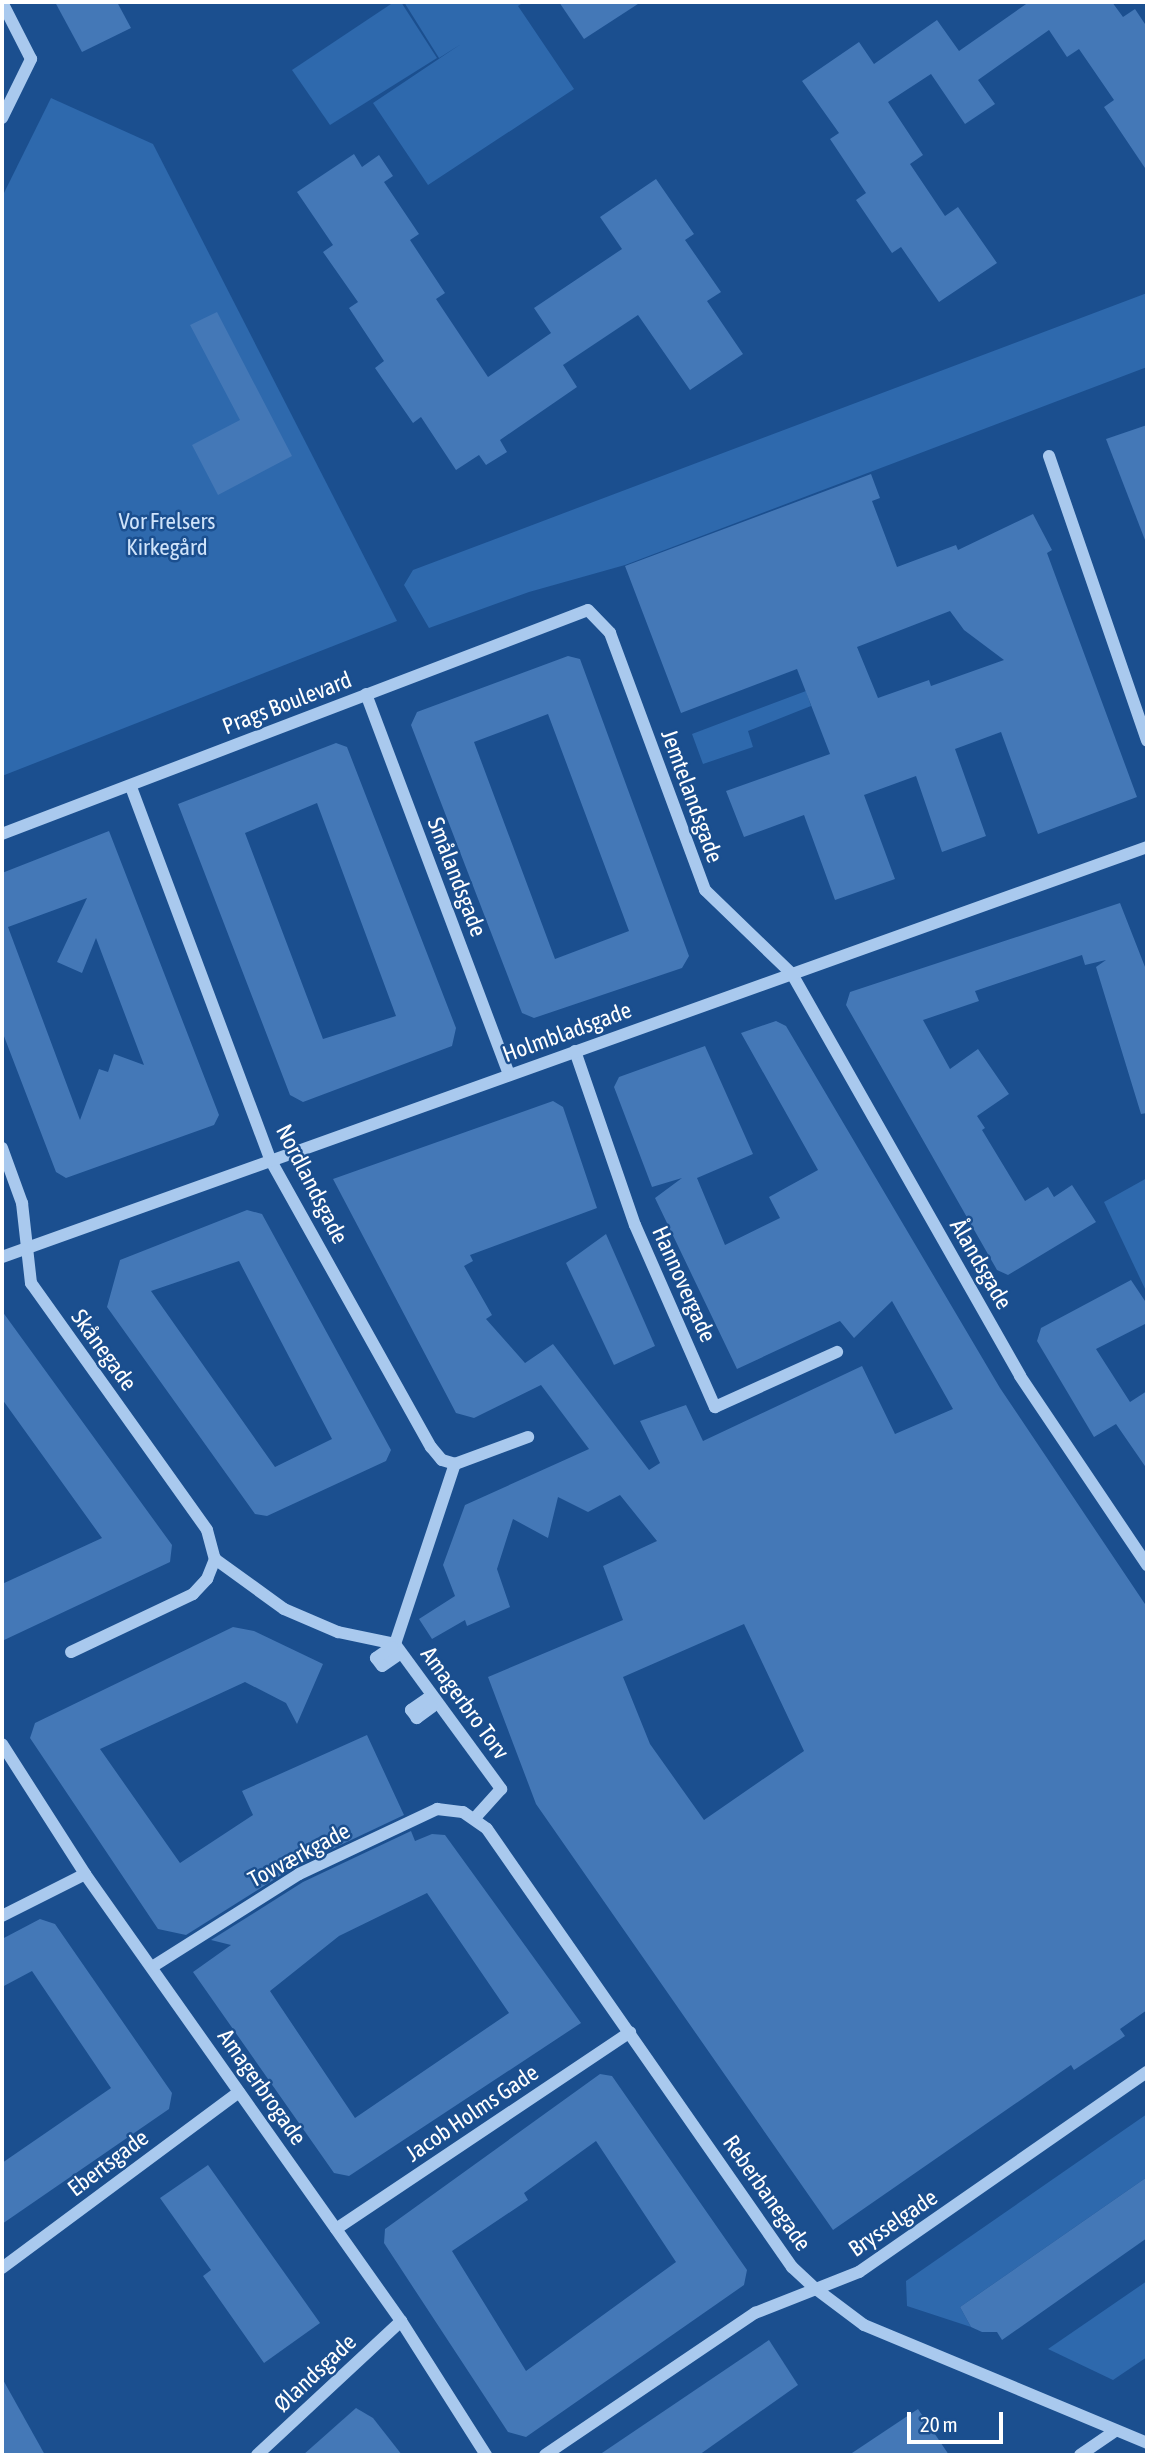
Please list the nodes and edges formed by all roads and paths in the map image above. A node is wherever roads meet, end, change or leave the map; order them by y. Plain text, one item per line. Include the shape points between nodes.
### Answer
1 (2, 2) edge
2 (2, 118) edge
3 (1049, 456) dead end
4 (588, 610) joint
5 (366, 694) junction
6 (1147, 741) edge
7 (131, 787) junction
8 (2, 834) edge
9 (1147, 847) edge
10 (792, 974) junction
11 (575, 1051) junction
12 (509, 1075) junction
13 (2, 1148) edge
14 (271, 1161) junction
15 (28, 1248) junction
16 (2, 1257) edge
17 (837, 1352) dead end
18 (528, 1437) dead end
19 (455, 1464) junction
20 (215, 1559) junction
21 (1147, 1565) edge
22 (394, 1646) junction
23 (71, 1652) dead end
24 (2, 1744) edge
25 (475, 1818) junction
26 (85, 1874) junction
27 (2, 1916) edge
28 (152, 1967) junction
29 (630, 2032) junction
30 (1147, 2072) edge
31 (239, 2092) junction
32 (336, 2229) junction
33 (2, 2268) edge
34 (816, 2289) junction
35 (401, 2321) junction
36 (1115, 2431) junction
37 (1147, 2443) edge
38 (257, 2455) edge
39 (486, 2455) edge
40 (545, 2455) edge
41 (1080, 2455) edge

1 - 2 street via 31,59
3 - 6 street
4 - 5 street, Prags Boulevard
4 - 10 street, Jemtelandsgade via 610,633 705,890
5 - 7 street, Prags Boulevard
5 - 12 street, Smålandsgade
7 - 8 street, Prags Boulevard
7 - 14 street, Nordlandsgade
9 - 10 street, Holmbladsgade
10 - 11 street, Holmbladsgade
10 - 21 street, Ålandsgade via 1020,1376
11 - 12 street, Holmbladsgade
11 - 17 street, Hannovergade via 635,1226 715,1407
12 - 14 street, Holmbladsgade
13 - 15 street, Skånegade via 22,1203
14 - 15 street, Holmbladsgade
14 - 19 street, Nordlandsgade via 431,1447 442,1460
15 - 16 street, Holmbladsgade
15 - 20 street, Skånegade via 31,1283 207,1530
18 - 19 street
19 - 22 street, Amagerbro Torv
20 - 22 street, Amagerbro Torv via 284,1609 338,1632
20 - 23 street via 207,1579 193,1594
22 - 25 street, Amagerbro Torv via 501,1789
24 - 26 street, Amagerbrogade
25 - 28 street, Tovværkgade via 437,1809 299,1874
25 - 29 street, Reberbanegade
26 - 27 street
26 - 28 street, Amagerbrogade
28 - 31 street, Amagerbrogade
29 - 32 street, Jacob Holms Gade
29 - 34 street, Reberbanegade via 792,2267
30 - 34 street, Brysselgade via 859,2272
31 - 32 street, Amagerbrogade
31 - 33 street, Ebertsgade
32 - 35 street, Amagerbrogade
34 - 36 street, Reberbanegade via 864,2325
34 - 40 street, Brysselgade via 755,2313
35 - 38 street, Ølandsgade
35 - 39 street, Amagerbrogade
36 - 37 street, Reberbanegade
36 - 41 street

